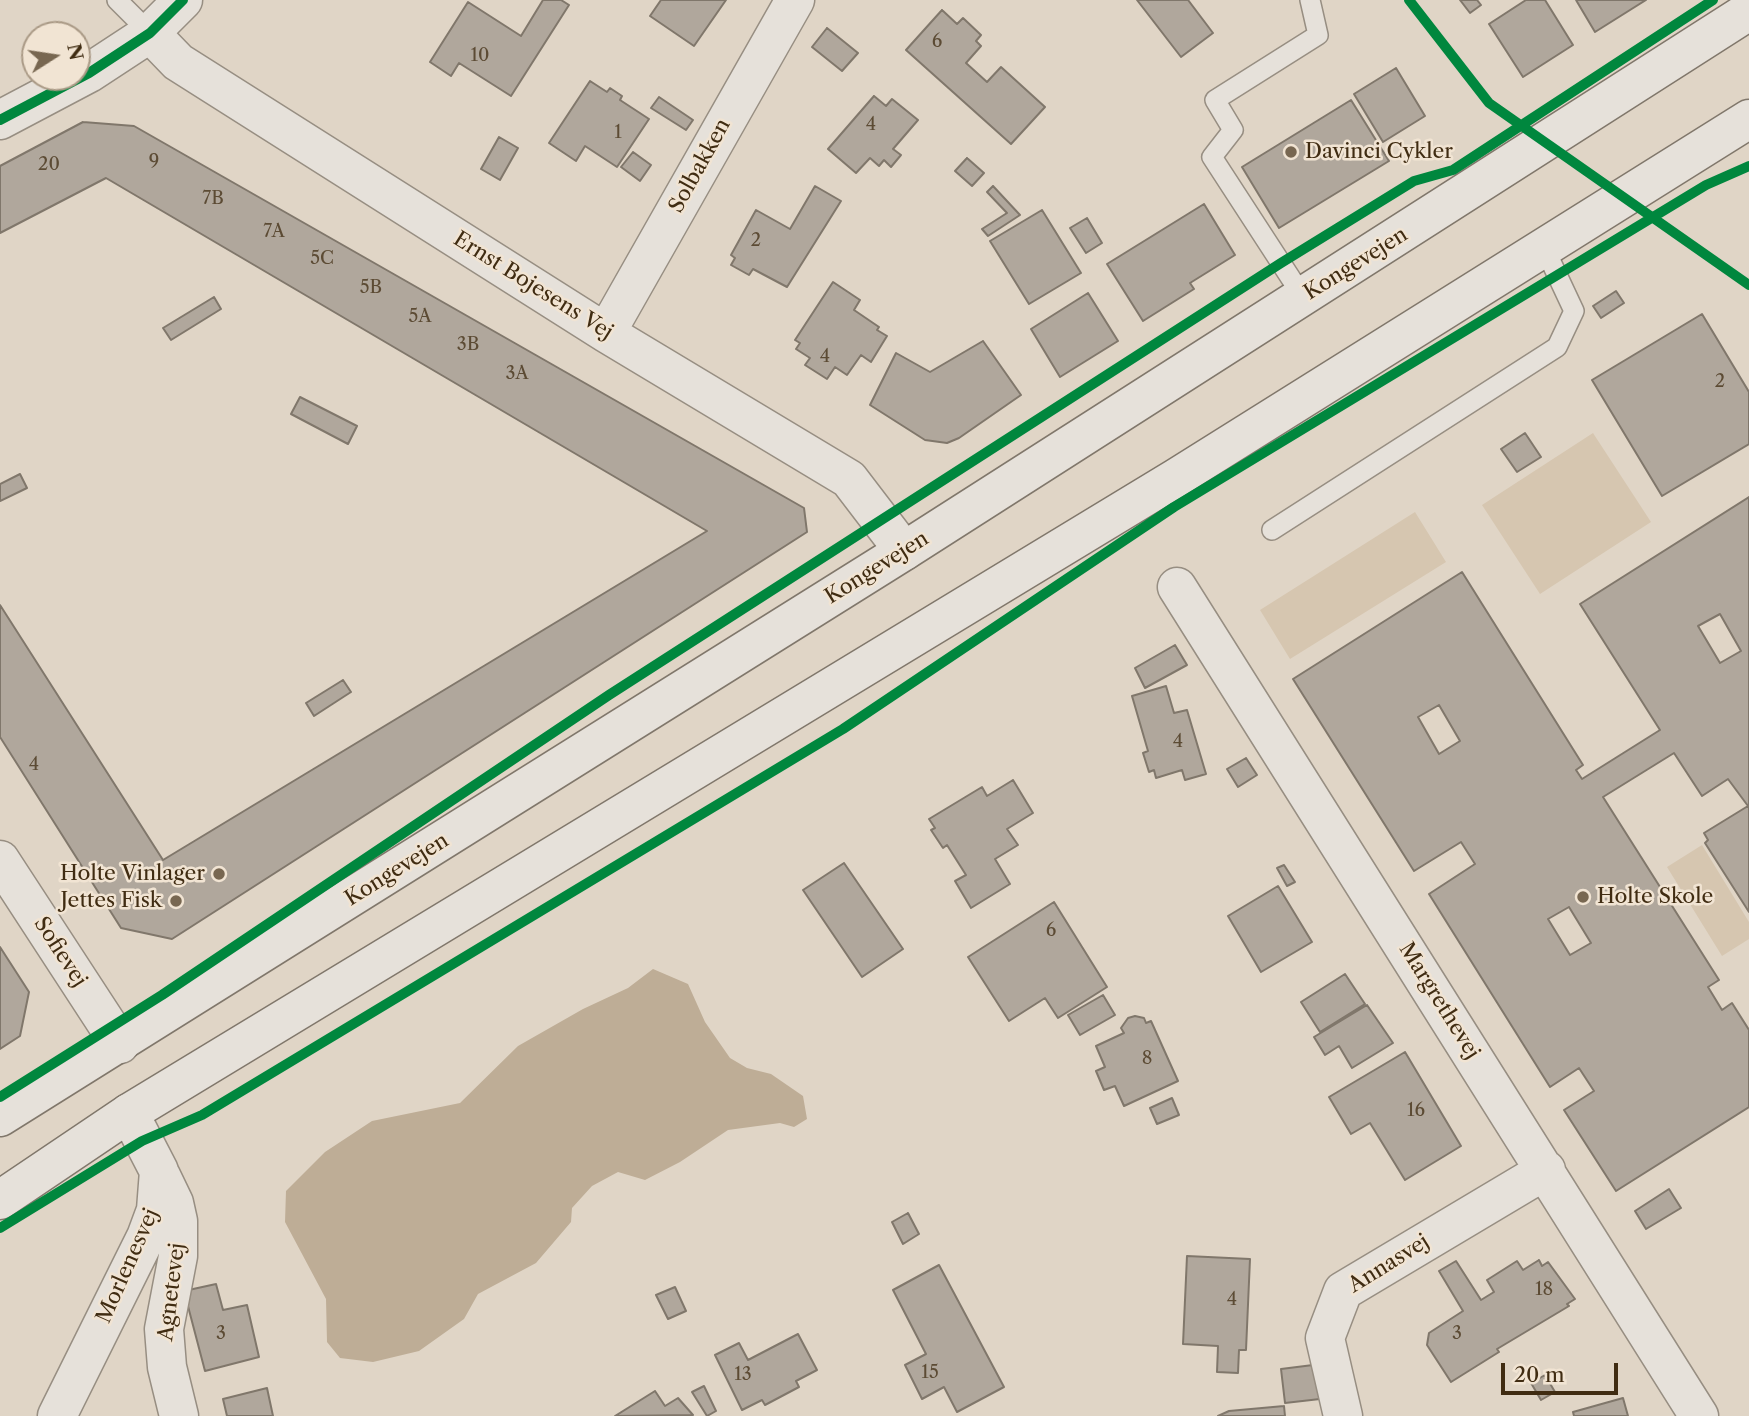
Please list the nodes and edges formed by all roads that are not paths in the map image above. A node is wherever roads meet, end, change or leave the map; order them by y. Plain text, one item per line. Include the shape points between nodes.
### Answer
1 (117, 0) edge
2 (183, 0) edge
3 (795, 0) edge
4 (1310, 0) edge
5 (1749, 12) edge
6 (150, 33) junction
7 (1749, 119) edge
8 (0, 120) edge
9 (1544, 247) junction
10 (1303, 297) junction
11 (606, 333) junction
12 (1272, 530) dead end
13 (904, 551) junction
14 (1178, 587) dead end
15 (0, 860) edge
16 (120, 1044) junction
17 (129, 1113) junction
18 (0, 1117) edge
19 (1545, 1170) junction
20 (159, 1171) junction
21 (0, 1200) edge
22 (57, 1416) edge
23 (179, 1416) edge
24 (1343, 1416) edge
25 (1699, 1416) edge

1 - 6 lane
2 - 6 main road
3 - 11 main road, Solbakken
4 - 10 lane via 1318,35 1215,100 1233,130 1212,157
5 - 10 main road, Kongevejen
6 - 8 main road via 89,73
6 - 11 main road, Ernst Bojesens Vej via 178,62
7 - 9 main road
9 - 12 lane via 1574,311 1557,347
9 - 17 main road via 1176,478
10 - 13 main road, Kongevejen
11 - 13 main road, Ernst Bojesens Vej via 849,479
13 - 16 main road, Kongevejen
14 - 19 main road, Margrethevej
15 - 16 main road, Sofievej
16 - 18 main road, Kongevejen
17 - 20 main road
17 - 21 main road
19 - 24 main road, Annasvej via 1343,1291 1325,1338
19 - 25 main road, Margrethevej
20 - 22 main road, Morlenesvej via 159,1192 146,1237
20 - 23 main road, Agnetevej via 178,1222 178,1256 164,1328 167,1367

